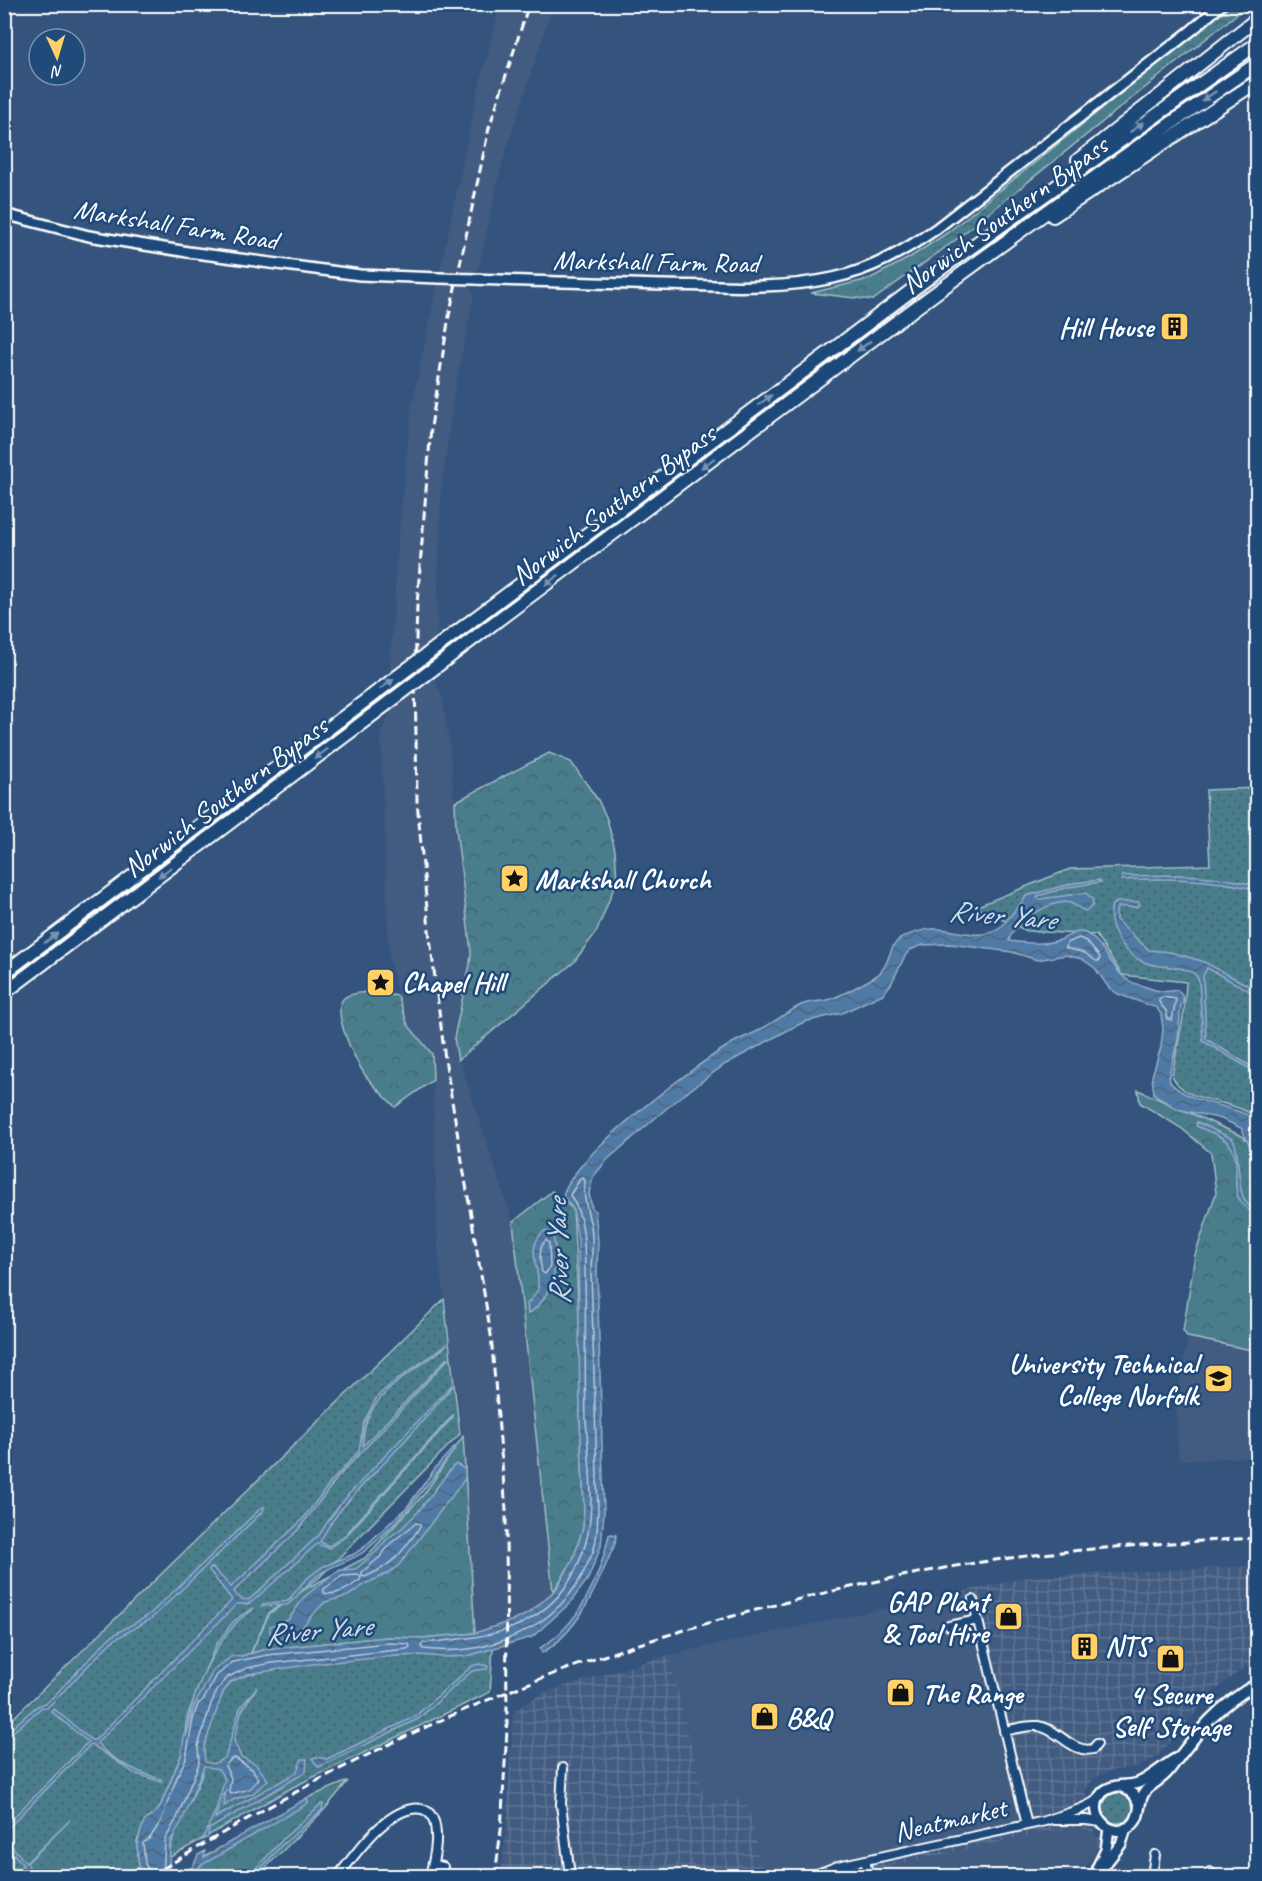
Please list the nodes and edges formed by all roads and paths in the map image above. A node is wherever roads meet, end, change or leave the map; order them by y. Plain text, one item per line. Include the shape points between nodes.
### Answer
1 (1222, 4) edge
2 (1257, 18) edge
3 (1257, 44) edge
4 (1257, 63) edge
5 (1257, 81) edge
6 (4, 214) edge
7 (936, 272) junction
8 (893, 324) junction
9 (4, 973) edge
10 (4, 993) edge
11 (974, 1599) dead end
12 (978, 1620) junction
13 (949, 1626) dead end
14 (1257, 1683) edge
15 (1004, 1731) junction
16 (1097, 1744) dead end
17 (1177, 1758) junction
18 (563, 1768) dead end
19 (1121, 1786) junction
20 (1097, 1800) junction
21 (1139, 1804) junction
22 (1045, 1821) junction
23 (1027, 1825) junction
24 (1105, 1825) junction
25 (1126, 1828) junction
26 (1155, 1855) dead end
27 (866, 1861) junction
28 (433, 1865) junction
29 (443, 1867) dead end
30 (338, 1876) edge
31 (430, 1876) edge
32 (570, 1876) edge
33 (812, 1876) edge
34 (869, 1876) edge
35 (1094, 1876) edge
36 (1152, 1876) edge

1 - 6 street, Markshall Farm Road, bridge via 936,229 902,252 833,278 773,285 695,285 360,274 89,236
2 - 7 highway
7 -> 3 highway, Norwich Southern Bypass
4 -> 8 highway, Norwich Southern Bypass
5 - 8 highway
9 -> 7 highway, Norwich Southern Bypass, bridge
8 -> 10 highway, Norwich Southern Bypass, bridge
11 - 12 street
12 - 13 street
12 - 15 street
14 - 17 street via 1223,1706
15 - 16 street via 1038,1726 1085,1751
15 - 23 street
17 - 19 street via 1138,1783
17 - 21 street via 1169,1771 1144,1791
18 - 32 street via 561,1804
19 - 20 street via 1106,1790
19 - 21 street via 1134,1794
20 - 22 street, Neatmarket via 1085,1809
20 - 24 street via 1097,1816
21 - 25 street via 1134,1824
22 - 23 street, Neatmarket
22 - 24 street, Neatmarket via 1068,1819
23 - 27 street, Neatmarket
24 - 25 street
24 - 35 street via 1106,1850
25 - 35 street via 1121,1844
26 - 36 street
27 - 33 street, Neatmarket
27 - 34 street, Neatmarket
28 - 29 street
28 - 30 street via 436,1835 431,1814 409,1809 380,1827
28 - 31 street

